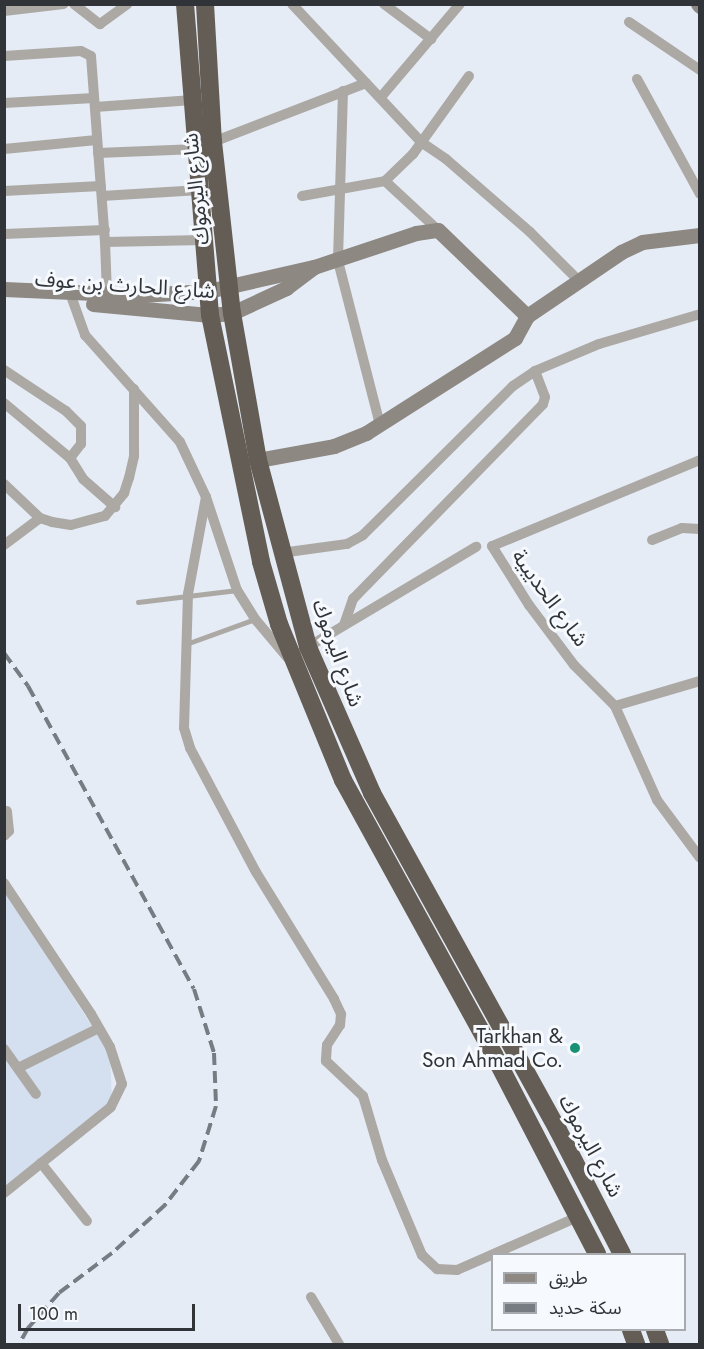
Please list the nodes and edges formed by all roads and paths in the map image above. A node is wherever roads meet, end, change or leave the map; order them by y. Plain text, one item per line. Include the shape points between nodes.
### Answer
1 (64, 4) edge
2 (74, 4) edge
3 (128, 4) edge
4 (185, 4) edge
5 (205, 4) edge
6 (292, 4) edge
7 (384, 4) edge
8 (460, 4) edge
9 (4, 11) edge
10 (629, 22) dead end
11 (431, 39) junction
12 (4, 56) edge
13 (699, 70) edge
14 (469, 76) dead end
15 (637, 79) dead end
16 (366, 83) junction
17 (344, 91) junction
18 (381, 98) junction
19 (193, 100) junction
20 (94, 102) junction
21 (4, 103) edge
22 (97, 140) junction
23 (421, 142) junction
24 (205, 145) junction
25 (4, 149) edge
26 (98, 153) junction
27 (385, 181) junction
28 (200, 190) junction
29 (4, 191) edge
30 (101, 191) junction
31 (343, 192) junction
32 (699, 194) edge
33 (302, 196) dead end
34 (438, 230) junction
35 (4, 234) edge
36 (699, 235) edge
37 (105, 236) junction
38 (204, 240) junction
39 (338, 261) junction
40 (314, 267) junction
41 (578, 280) junction
42 (234, 283) junction
43 (4, 289) edge
44 (208, 291) junction
45 (107, 294) junction
46 (4, 297) edge
47 (71, 298) junction
48 (237, 310) junction
49 (699, 314) edge
50 (210, 315) junction
51 (527, 316) junction
52 (4, 370) edge
53 (535, 371) junction
54 (135, 389) junction
55 (4, 403) edge
56 (380, 425) junction
57 (70, 458) junction
58 (258, 460) junction
59 (699, 460) edge
60 (4, 483) edge
61 (206, 497) junction
62 (115, 507) junction
63 (40, 518) junction
64 (699, 528) edge
65 (652, 540) dead end
66 (4, 546) edge
67 (476, 547) dead end
68 (280, 553) junction
69 (237, 590) junction
70 (188, 594) junction
71 (138, 602) dead end
72 (255, 619) junction
73 (300, 620) junction
74 (279, 624) junction
75 (344, 625) junction
76 (186, 644) junction
77 (308, 647) junction
78 (293, 663) junction
79 (699, 681) edge
80 (615, 706) junction
81 (7, 811) dead end
82 (4, 836) edge
83 (699, 858) edge
84 (4, 883) edge
85 (99, 1028) junction
86 (4, 1049) edge
87 (18, 1068) junction
88 (36, 1094) dead end
89 (41, 1164) junction
90 (584, 1179) junction
91 (564, 1189) junction
92 (4, 1192) edge
93 (578, 1217) junction
94 (87, 1221) dead end
95 (496, 1253) edge
96 (596, 1253) edge
97 (621, 1253) edge
98 (491, 1255) edge
99 (312, 1297) dead end
100 (339, 1344) edge

1 - 9 street
2 - 3 street via 100,24
4 - 19 highway, شارع اليرموك
5 - 24 highway, شارع اليرموك
6 - 16 street
7 - 11 street
8 - 11 street
10 - 13 street
11 - 18 street
12 - 20 street via 87,51 91,56
14 - 23 street
15 - 32 street
16 - 17 street
16 - 18 street
17 - 24 street
17 - 31 street
18 - 23 street
19 - 20 street
19 - 24 highway, شارع اليرموك
20 - 21 street
20 - 22 street
22 - 25 street
22 - 26 street
23 - 27 street
23 - 41 street via 530,232
24 - 26 street
24 - 28 highway, شارع اليرموك
24 - 42 highway, شارع اليرموك
26 - 30 street
27 - 31 street
27 - 34 street
28 - 30 street
28 - 38 highway, شارع اليرموك
29 - 30 street
30 - 37 street
31 - 33 street
31 - 39 street
34 - 39 street, شارع الحارث بن عوف via 416,233
34 - 51 street
35 - 37 street
36 - 41 street via 642,242
37 - 38 street
37 - 45 street
38 - 44 highway, شارع اليرموك
39 - 40 street, شارع الحارث بن عوف
39 - 56 street
40 - 42 street, شارع الحارث بن عوف
40 - 48 street via 293,284
41 - 51 street
42 - 44 street, شارع الحارث بن عوف
42 - 48 highway, شارع اليرموك
43 - 47 street, شارع الحارث بن عوف
44 - 45 street, شارع الحارث بن عوف
44 - 50 highway, شارع اليرموك
45 - 47 street, شارع الحارث بن عوف
46 - 47 street, شارع الحارث بن عوف
47 - 50 street, شارع الحارث بن عوف
47 - 54 street via 85,335
48 - 50 street, شارع الحارث بن عوف
48 - 58 highway, شارع اليرموك
49 - 53 street via 599,344
50 - 74 highway, شارع اليرموك via 261,562
51 - 56 street via 515,338
52 - 57 street via 66,411 81,426 81,444
53 - 68 street via 513,386 380,521 356,540 329,548
53 - 75 street via 546,397 543,404 353,599
54 - 61 street via 173,432
54 - 62 street via 134,456 124,493
55 - 57 street
56 - 58 street via 334,446
57 - 62 street via 83,479
58 - 68 highway, شارع اليرموك
59 - 80 street, شارع الحديبية via 492,546 574,665
60 - 63 street
61 - 69 street
61 - 70 street
62 - 63 street via 105,516 70,525
63 - 66 street
64 - 65 street via 674,530
67 - 75 street
68 - 73 highway, شارع اليرموك
69 - 70 lane
69 - 72 street
70 - 71 lane
70 - 76 street
72 - 76 lane
72 - 78 street
73 - 74 highway
73 - 77 highway, شارع اليرموك
74 - 78 highway, شارع اليرموك
75 - 77 street
76 - 98 street via 184,728 190,748 256,872 341,1014 340,1025 327,1045 326,1061 363,1096 382,1160 422,1255 437,1269 457,1270
77 - 90 highway, شارع اليرموك via 378,803
78 - 91 highway, شارع اليرموك via 356,806
79 - 80 street
80 - 83 street, شارع الحديبية via 657,800
81 - 82 street via 9,831
84 - 85 street
85 - 87 street
85 - 89 street via 118,1067 120,1095 111,1107
86 - 87 street
87 - 88 street
89 - 92 street
89 - 94 street
90 - 91 highway
90 - 97 highway, شارع اليرموك
91 - 93 highway, شارع اليرموك
93 - 95 street
93 - 96 highway, شارع اليرموك
99 - 100 street

